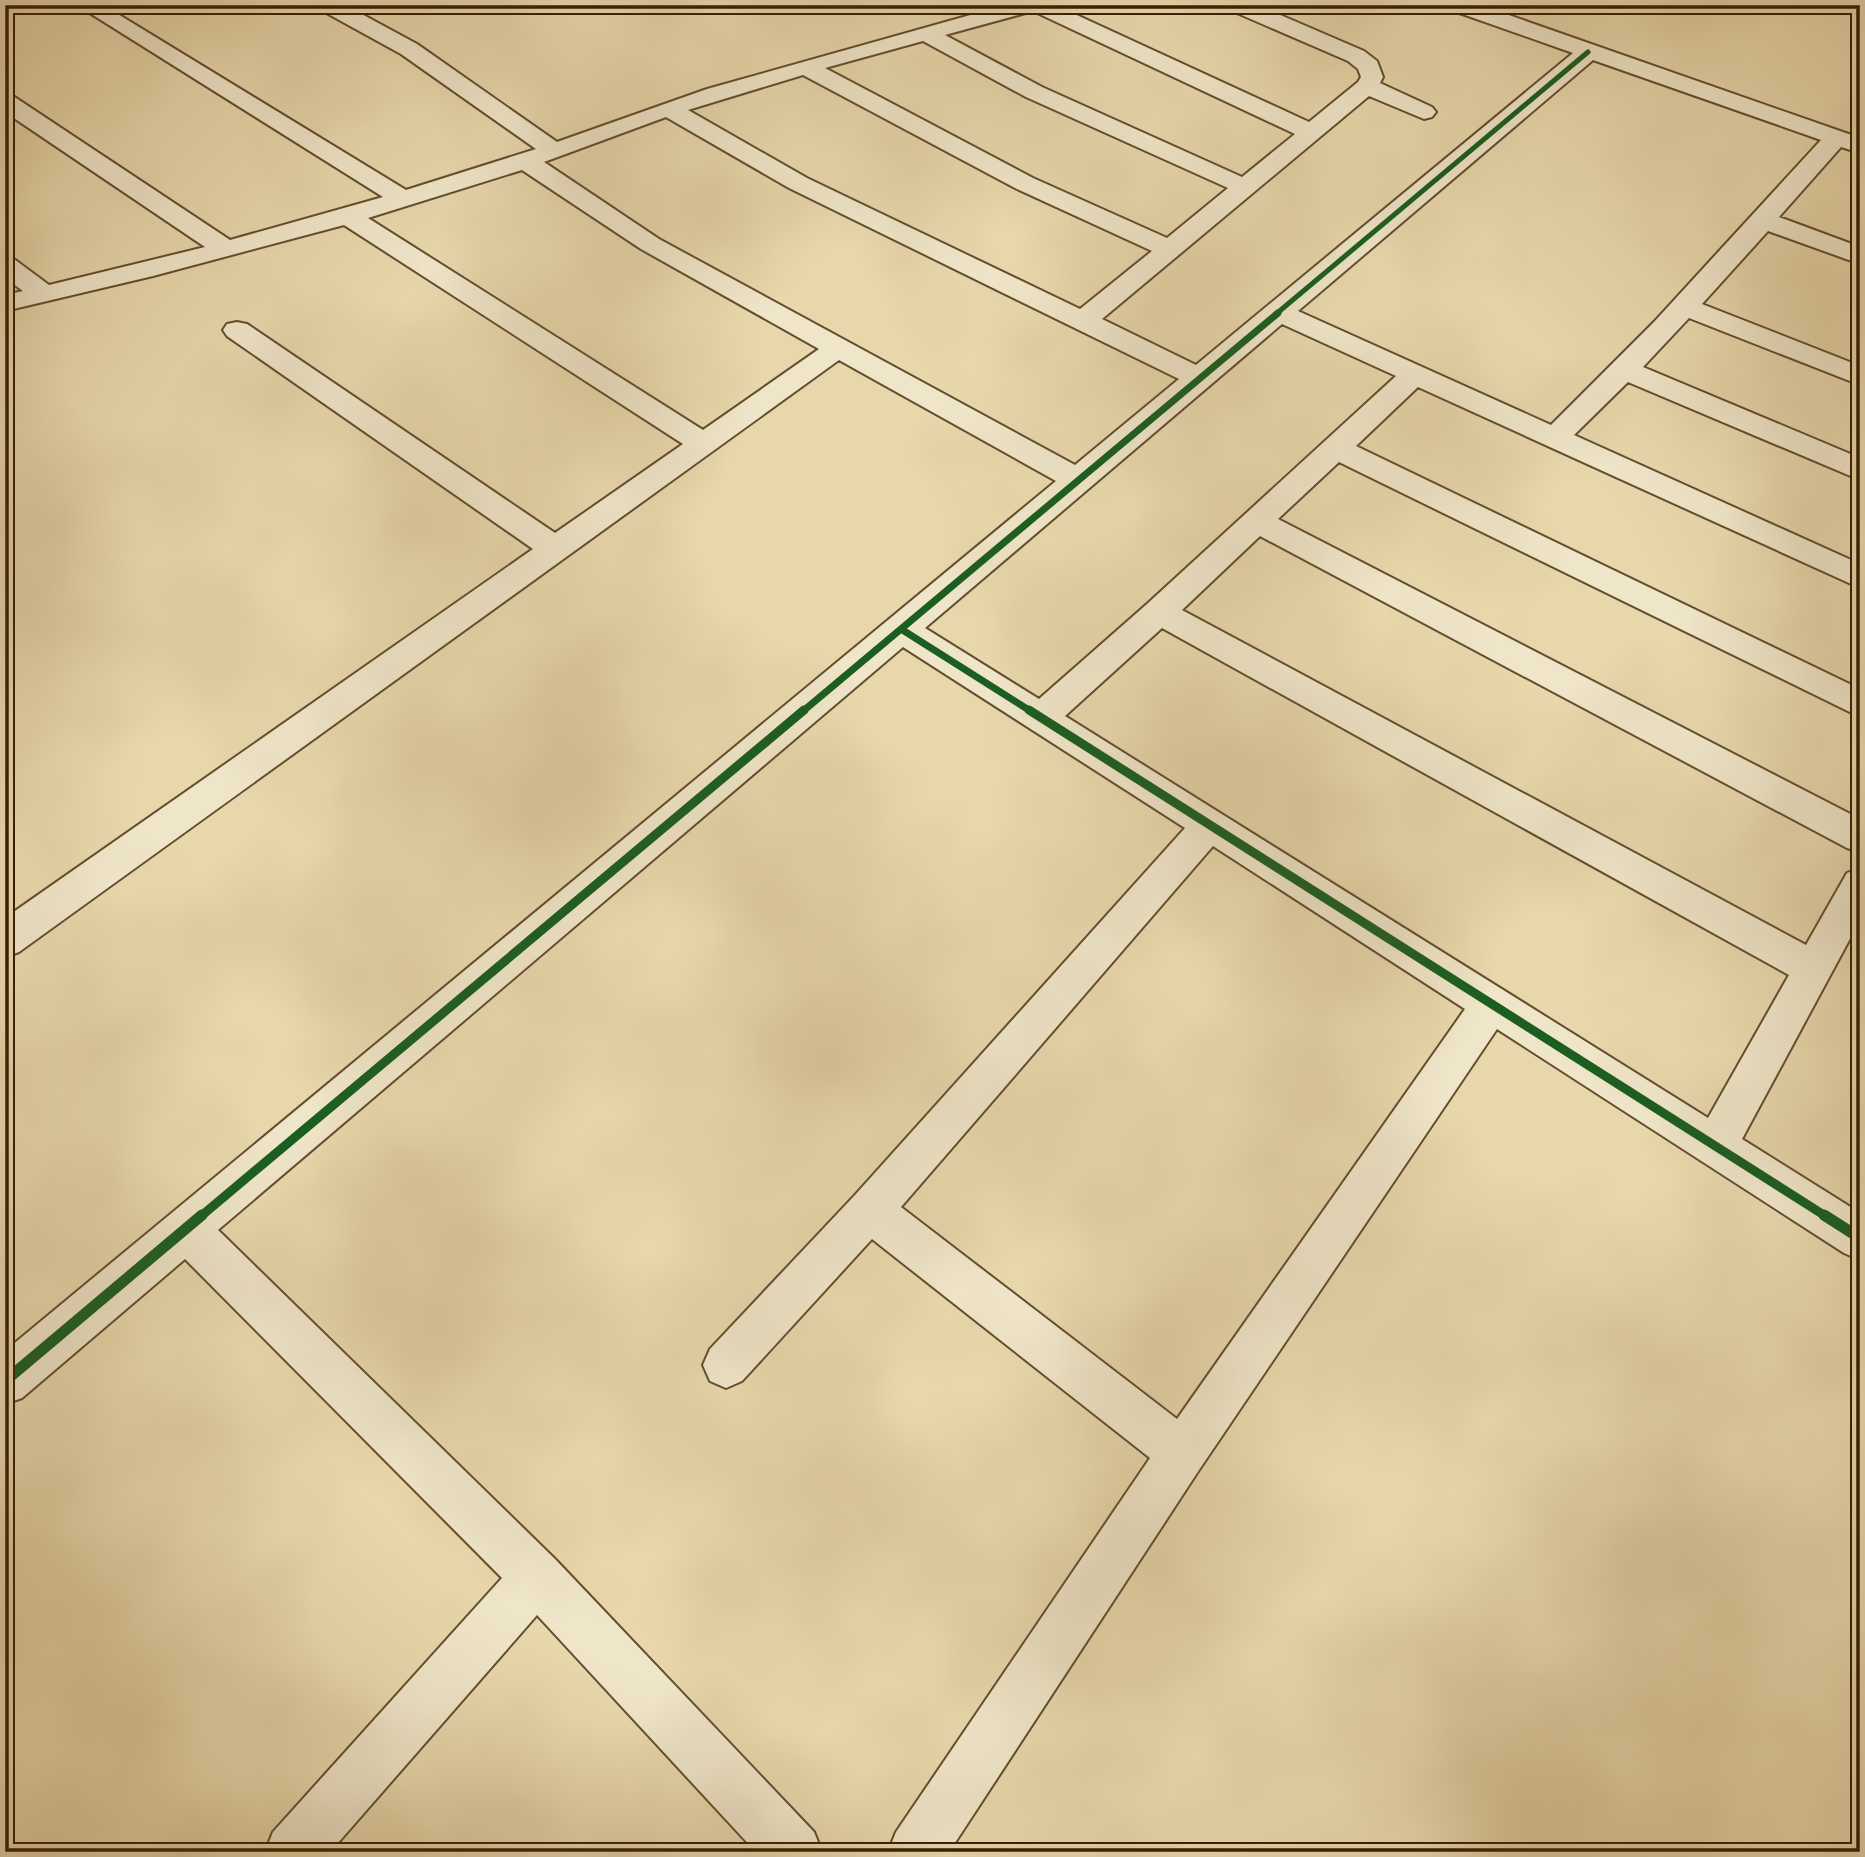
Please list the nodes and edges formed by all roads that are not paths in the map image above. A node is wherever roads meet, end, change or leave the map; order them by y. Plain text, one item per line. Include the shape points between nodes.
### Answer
1 (88, 5) edge
2 (329, 5) edge
3 (1031, 5) edge
4 (1037, 5) edge
5 (1237, 5) edge
6 (1459, 5) edge
7 (926, 34) junction
8 (1588, 52) junction
9 (805, 67) junction
10 (1367, 86) junction
11 (5, 101) edge
12 (668, 109) junction
13 (1424, 112) dead end
14 (1311, 132) junction
15 (1848, 142) edge
16 (554, 151) junction
17 (524, 160) junction
18 (1245, 187) junction
19 (401, 198) junction
20 (345, 214) junction
21 (1763, 220) junction
22 (224, 248) junction
23 (1169, 249) junction
24 (1860, 256) edge
25 (5, 265) edge
26 (44, 294) junction
27 (5, 303) edge
28 (1686, 307) junction
29 (1276, 312) junction
30 (1083, 321) junction
31 (237, 330) dead end
32 (838, 348) junction
33 (1626, 370) junction
34 (1413, 375) junction
35 (1860, 376) edge
36 (1200, 378) junction
37 (1555, 438) junction
38 (704, 444) junction
39 (1336, 448) junction
40 (1860, 470) edge
41 (1078, 480) junction
42 (1256, 521) junction
43 (555, 549) junction
44 (1860, 577) edge
45 (1159, 612) junction
46 (901, 629) junction
47 (1860, 704) edge
48 (1040, 718) junction
49 (1209, 826) junction
50 (1860, 837) edge
51 (1860, 884) edge
52 (5, 940) edge
53 (1813, 969) junction
54 (1491, 1004) junction
55 (1715, 1147) junction
56 (870, 1210) junction
57 (186, 1229) junction
58 (1860, 1238) edge
59 (726, 1365) dead end
60 (5, 1381) edge
61 (1182, 1453) junction
62 (537, 1577) junction
63 (293, 1852) edge
64 (794, 1852) edge
65 (916, 1852) edge

1 - 19 street
2 - 16 street via 409,49
3 - 7 street
4 - 14 street
5 - 10 street via 1356,55 1369,66 1372,77
6 - 8 street
7 - 9 street
7 - 18 street via 1034,92
8 - 15 street
8 - 29 street
9 - 12 street
9 - 23 street via 1024,183
10 - 13 street
10 - 14 street
11 - 22 street
12 - 16 street
12 - 30 street via 798,183
14 - 18 street
15 - 21 street
16 - 17 street
17 - 19 street
17 - 32 street via 650,244
18 - 23 street
19 - 20 street
20 - 22 street
20 - 38 street
21 - 24 street
21 - 28 street
22 - 26 street
23 - 30 street
25 - 26 street
26 - 27 street
28 - 33 street
28 - 35 street
29 - 34 street
29 - 36 street
30 - 36 street
31 - 43 street
32 - 38 street
32 - 41 street
33 - 37 street
33 - 40 street
34 - 37 street
34 - 39 street
36 - 41 street
37 - 44 street
38 - 43 street
39 - 42 street
39 - 47 street
41 - 46 street
42 - 45 street
42 - 50 street
43 - 52 street
45 - 48 street
45 - 53 street
46 - 48 street
46 - 57 street
48 - 49 street
49 - 54 street
49 - 56 street
51 - 53 street
53 - 55 street
54 - 55 street
54 - 61 street
55 - 58 street
56 - 59 street
56 - 61 street
57 - 60 street
57 - 62 street
61 - 65 street
62 - 63 street
62 - 64 street

